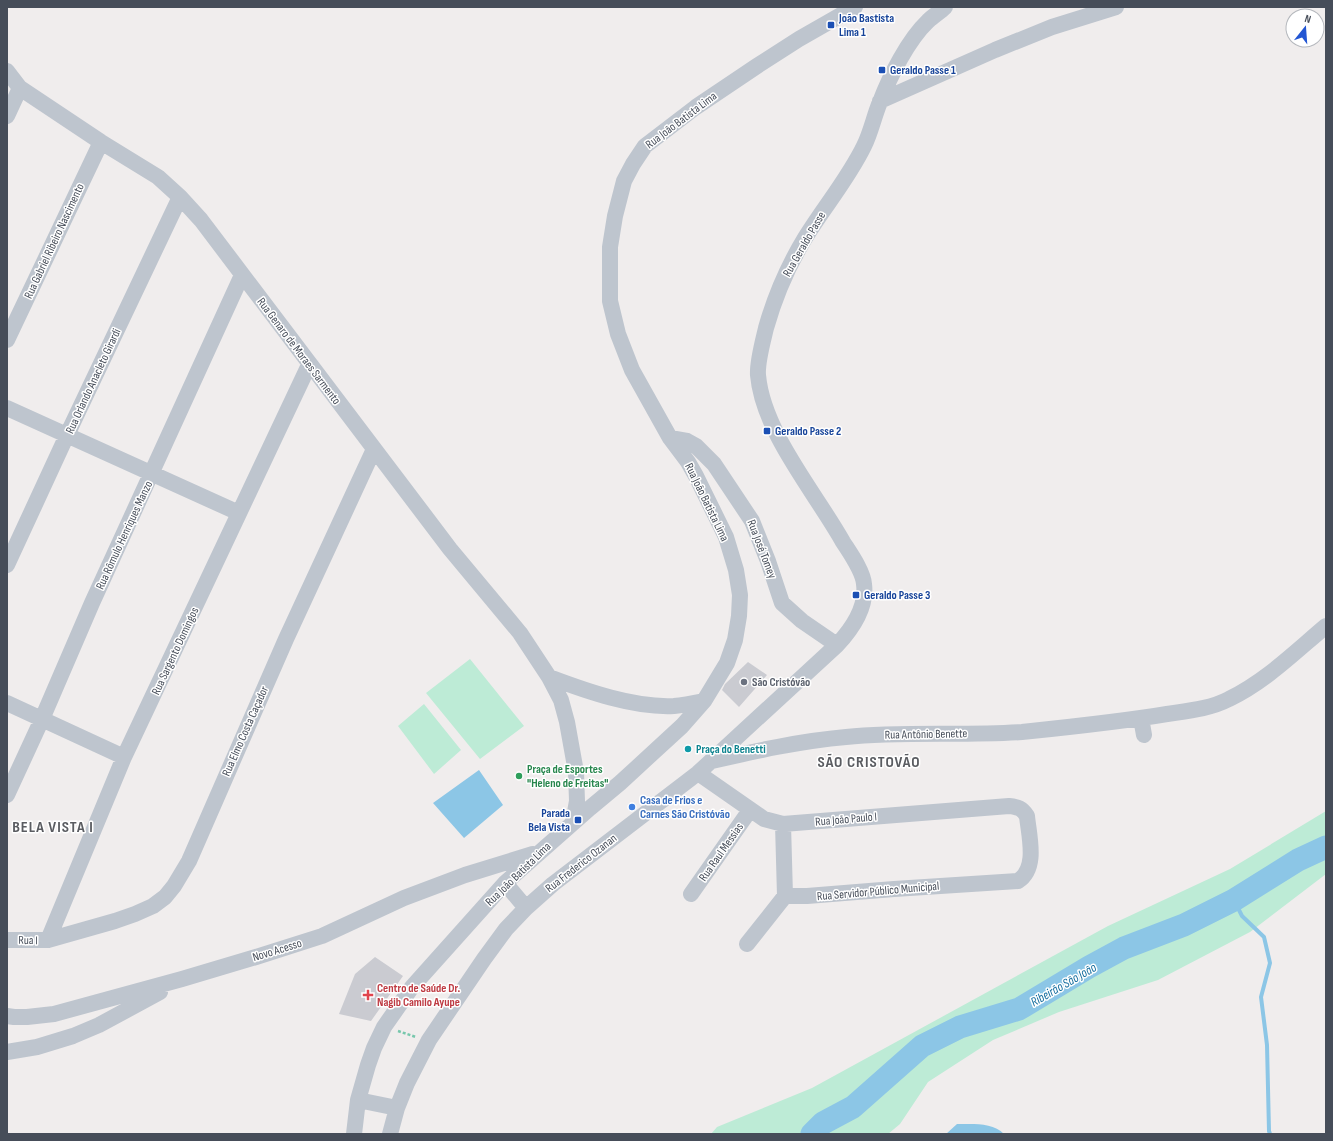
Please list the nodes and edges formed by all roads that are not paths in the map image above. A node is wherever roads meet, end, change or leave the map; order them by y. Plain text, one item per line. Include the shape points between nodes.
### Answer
1 (855, 7) edge
2 (945, 7) edge
3 (1116, 7) edge
4 (7, 71) edge
5 (20, 88) junction
6 (880, 101) junction
7 (7, 116) edge
8 (101, 142) junction
9 (180, 197) junction
10 (242, 275) junction
11 (7, 340) edge
12 (309, 365) junction
13 (7, 408) edge
14 (67, 435) junction
15 (670, 438) junction
16 (374, 449) junction
17 (152, 473) junction
18 (239, 513) junction
19 (7, 565) edge
20 (1326, 626) edge
21 (837, 645) junction
22 (549, 677) junction
23 (704, 701) junction
24 (7, 703) edge
25 (1141, 718) junction
26 (42, 719) junction
27 (1144, 735) dead end
28 (124, 757) junction
29 (712, 761) junction
30 (698, 773) junction
31 (7, 795) edge
32 (750, 810) junction
33 (573, 823) junction
34 (783, 824) junction
35 (538, 852) junction
36 (1031, 862) joint
37 (505, 883) junction
38 (691, 894) dead end
39 (785, 896) junction
40 (526, 908) junction
41 (7, 940) edge
42 (48, 940) junction
43 (746, 944) dead end
44 (182, 979) junction
45 (7, 1016) edge
46 (7, 1052) edge
47 (358, 1100) junction
48 (397, 1108) junction
49 (354, 1134) edge
50 (390, 1134) edge

1 - 15 street, Rua João Batista Lima via 763,62 663,131 645,146 624,181 610,247 610,301 618,334 632,370
2 - 6 street, Rua Geraldo Passe via 927,22 911,42
3 - 6 street via 1052,27
4 - 5 street, Rua Genaro de Moraes Sarmento
5 - 7 street
5 - 8 street, Rua Genaro de Moraes Sarmento
6 - 21 street, Rua Geraldo Passe via 865,145 850,173 788,268 762,341 758,373 762,401 779,440 832,522 864,582 860,612 848,633
8 - 9 street, Rua Genaro de Moraes Sarmento via 158,177
8 - 11 street, Rua Gabriel Ribeiro Nascimento
9 - 10 street, Rua Genaro de Moraes Sarmento via 201,220
9 - 14 street, Rua Orlando Anacleto Girardi
10 - 12 street, Rua Genaro de Moraes Sarmento
10 - 17 street, Rua Rômulo Henriques Manzo
12 - 16 street, Rua Genaro de Moraes Sarmento
12 - 18 street, Rua Sargento Domingos
13 - 14 street
14 - 17 street
14 - 19 street, Rua Orlando Anacleto Girardi
15 - 21 street, Rua José Tomey via 687,441 696,446 714,464 752,520 782,603
15 - 23 street, Rua João Batista Lima via 688,462 726,537 740,595 739,616 727,663
16 - 22 street, Rua Genaro de Moraes Sarmento via 450,549 520,634
16 - 42 street, Rua Elmo Costa Caçador via 286,639 188,861 174,886 153,906 135,914
17 - 18 street
17 - 26 street, Rua Rômulo Henriques Manzo
18 - 28 street, Rua Sargento Domingos
20 - 25 street, Rua Antônio Benette via 1274,671 1228,700 1194,710
21 - 29 street, Rua Frederico Ozanan
22 - 23 street via 614,698 647,704 674,706
22 - 33 street, Rua Genaro de Moraes Sarmento via 561,700 576,772 577,801
23 - 33 street, Rua João Batista Lima via 682,726
24 - 26 street
25 - 27 street
25 - 29 street, Rua Antônio Benette via 1003,734 847,736 803,742
26 - 28 street
26 - 31 street, Rua Rômulo Henriques Manzo
28 - 42 street, Rua Sargento Domingos
29 - 30 street, Rua Frederico Ozanan
30 - 32 street, Rua João Paulo I
30 - 40 street, Rua Frederico Ozanan via 553,884
32 - 34 street, Rua João Paulo I via 764,819
32 - 38 street, Rua Raul Messias
33 - 35 street, Rua João Batista Lima
34 - 36 street, Rua João Paulo I via 1019,807 1028,816
34 - 39 street
35 - 37 street, Rua João Batista Lima
35 - 44 street, Novo Acesso via 404,898 322,936
36 - 39 street, Rua Servidor Público Municipal via 1024,877 1018,881
37 - 40 street
37 - 47 street, Rua João Batista Lima via 412,987 384,1027 368,1065
39 - 43 street
40 - 48 street, Rua Frederico Ozanan via 484,959 429,1040 406,1083
41 - 42 street, Rua I
44 - 45 street, Novo Acesso via 54,1014
44 - 46 street via 86,1031 37,1047
47 - 48 street
47 - 49 street, Rua João Batista Lima
48 - 50 street, Rua Frederico Ozanan

